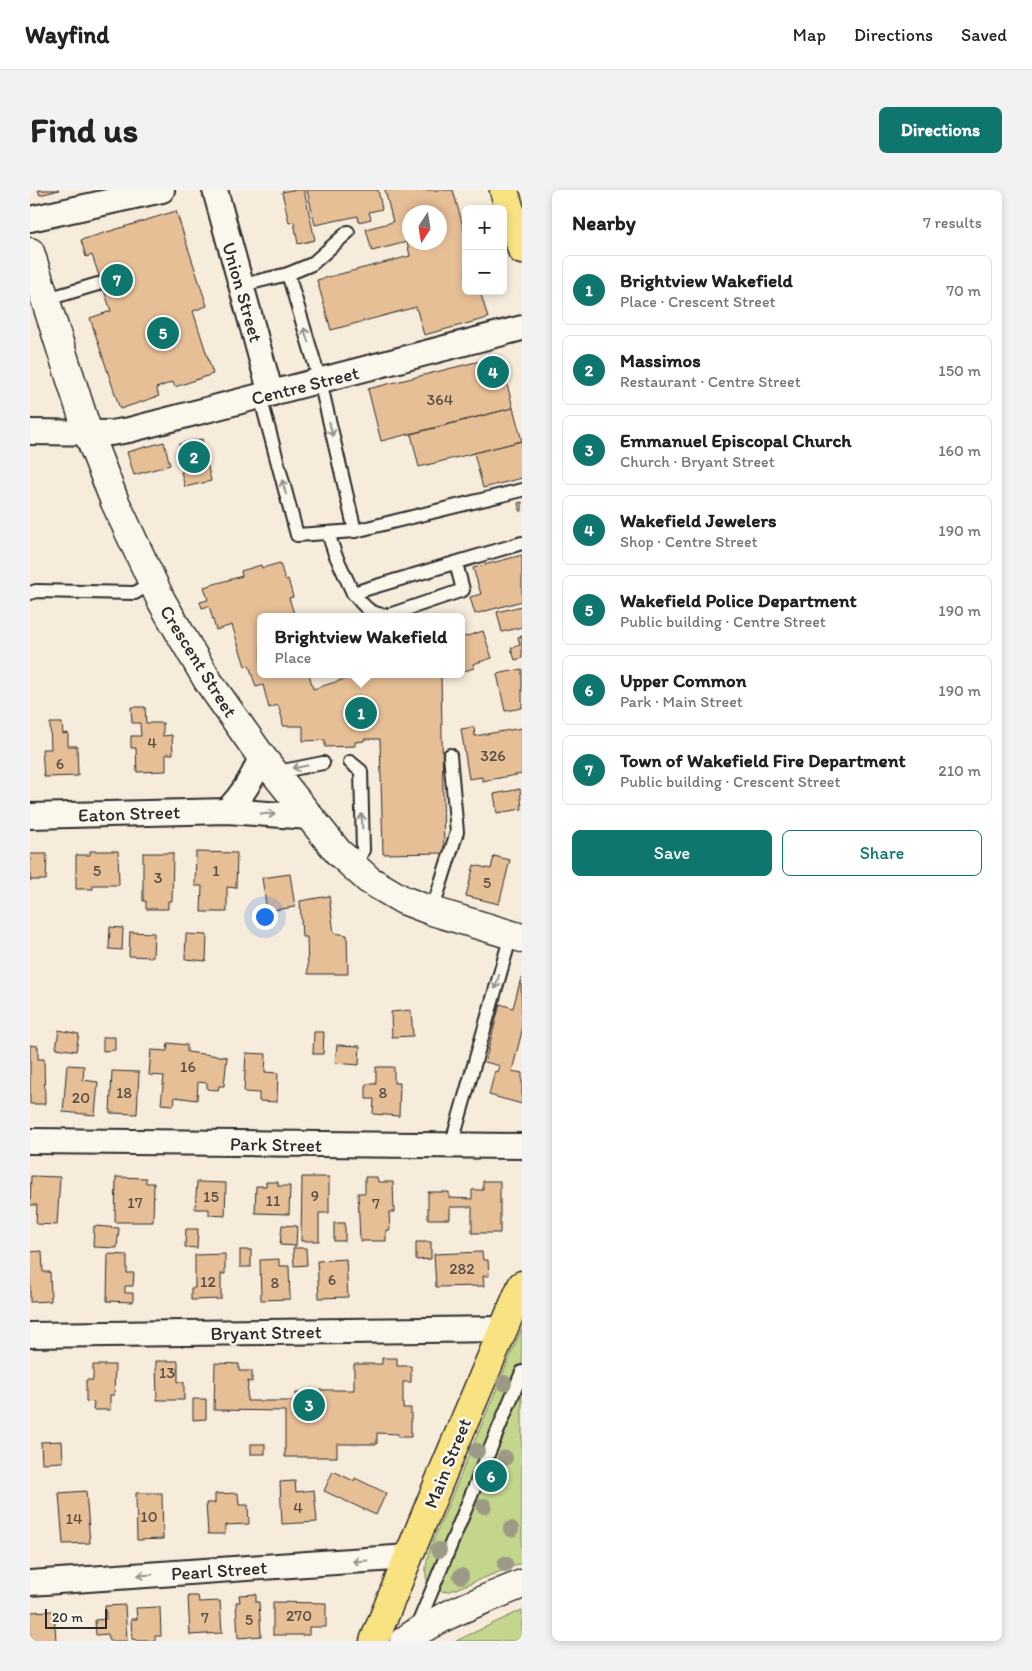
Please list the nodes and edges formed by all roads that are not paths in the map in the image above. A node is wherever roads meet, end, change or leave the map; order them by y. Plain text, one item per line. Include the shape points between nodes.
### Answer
1 (162, 190) edge
2 (215, 190) edge
3 (504, 190) edge
4 (30, 219) edge
5 (348, 232) dead end
6 (522, 250) edge
7 (30, 252) edge
8 (288, 274) junction
9 (98, 284) dead end
10 (242, 285) junction
11 (44, 300) junction
12 (522, 328) edge
13 (320, 381) junction
14 (266, 395) junction
15 (30, 432) edge
16 (88, 433) junction
17 (522, 490) edge
18 (355, 532) junction
19 (328, 533) junction
20 (522, 544) edge
21 (456, 563) junction
22 (152, 582) junction
23 (32, 591) edge
24 (353, 593) junction
25 (374, 613) edge
26 (395, 613) edge
27 (450, 755) dead end
28 (261, 756) junction
29 (350, 762) dead end
30 (323, 763) dead end
31 (278, 778) junction
32 (227, 811) junction
33 (30, 816) edge
34 (309, 817) junction
35 (354, 868) junction
36 (432, 911) junction
37 (516, 937) edge
38 (30, 1141) edge
39 (451, 1146) junction
40 (522, 1146) edge
41 (522, 1285) edge
42 (503, 1329) junction
43 (30, 1335) edge
44 (522, 1372) edge
45 (408, 1557) junction
46 (30, 1582) edge
47 (522, 1584) edge
48 (409, 1637) edge
49 (374, 1641) edge

1 - 4 street
2 - 10 street, Union Street
3 - 6 main road
5 - 8 lane via 312,264
7 - 11 main road, Crescent Street
8 - 10 lane
13 -> 8 lane
9 - 11 lane
10 - 14 street, Union Street
11 - 16 main road, Crescent Street
12 - 13 street, Centre Street
13 - 14 street, Centre Street
13 -> 18 lane
14 - 16 street, Centre Street via 129,430
19 -> 14 lane via 297,535
15 - 16 street, Centre Street
16 - 22 main road, Crescent Street
17 - 18 lane
18 - 19 lane
19 - 24 lane
20 - 21 lane
21 - 24 lane
21 - 26 lane via 463,590
22 - 23 lane via 135,593
22 - 28 main road, Crescent Street via 208,681
24 - 25 lane
27 - 36 lane via 457,832
28 - 31 main road, Crescent Street
28 - 32 street via 248,786
35 -> 29 lane via 363,850 361,770
30 -> 31 lane via 288,770
31 - 34 main road, Crescent Street
32 - 33 street, Eaton Street
32 -> 34 street, Eaton Street
34 - 35 main road, Crescent Street
35 - 36 main road, Crescent Street via 390,894
36 - 37 main road, Crescent Street
37 -> 39 lane
38 - 39 street, Park Street
39 - 40 street, Park Street
41 - 42 main road, Main Street
42 - 43 street, Bryant Street
42 - 45 main road, Main Street
44 - 48 lane
45 -> 46 street, Pearl Street
45 - 49 main road, Main Street
47 - 48 main road via 444,1617

